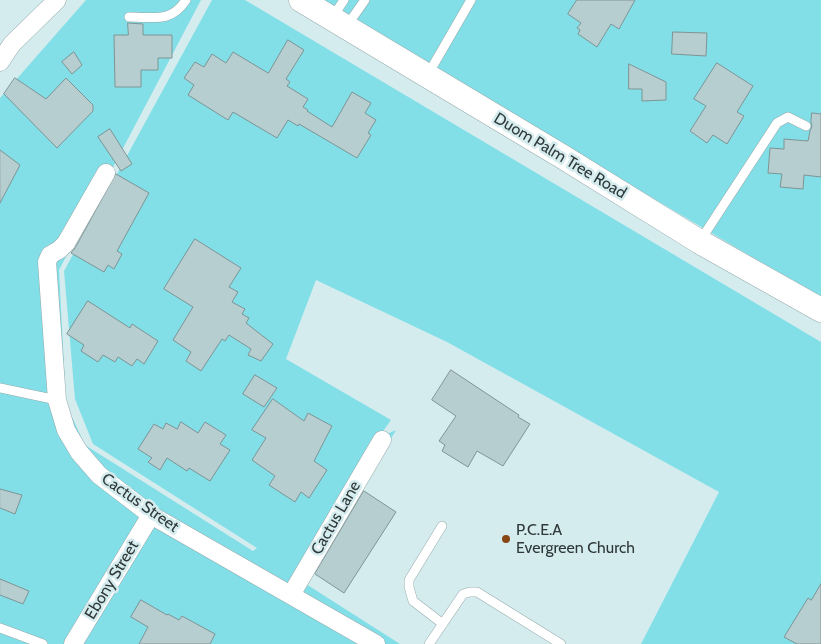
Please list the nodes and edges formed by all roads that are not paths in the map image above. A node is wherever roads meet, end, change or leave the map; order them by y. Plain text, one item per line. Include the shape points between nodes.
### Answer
1 (58, 0) edge
2 (186, 0) edge
3 (300, 0) edge
4 (365, 0) edge
5 (471, 0) edge
6 (341, 15) edge
7 (129, 17) dead end
8 (0, 62) edge
9 (427, 76) junction
10 (806, 126) dead end
11 (106, 173) dead end
12 (700, 242) junction
13 (821, 310) edge
14 (0, 388) edge
15 (57, 400) junction
16 (382, 440) dead end
17 (151, 515) junction
18 (442, 526) dead end
19 (291, 595) junction
20 (443, 624) junction
21 (0, 628) edge
22 (43, 644) edge
23 (73, 644) edge
24 (376, 644) edge
25 (429, 644) edge
26 (561, 644) edge

1 - 8 street via 12,44
2 - 7 lane via 180,10 168,16
3 - 6 street, Duom Palm Tree Road
4 - 6 lane
5 - 9 lane
6 - 9 street, Duom Palm Tree Road
9 - 12 street, Duom Palm Tree Road
10 - 12 lane via 788,117 777,123
11 - 15 street, Cactus Street via 66,243 50,255 47,262
12 - 13 street, Duom Palm Tree Road
14 - 15 lane
15 - 17 street, Cactus Street via 66,430 79,452 99,475
16 - 19 street, Cactus Lane
17 - 19 street, Cactus Street
17 - 23 street, Ebony Street
18 - 20 lane via 409,580 409,587 413,601
19 - 24 street, Cactus Street
20 - 25 lane
20 - 26 lane via 463,594 477,592
21 - 22 lane

